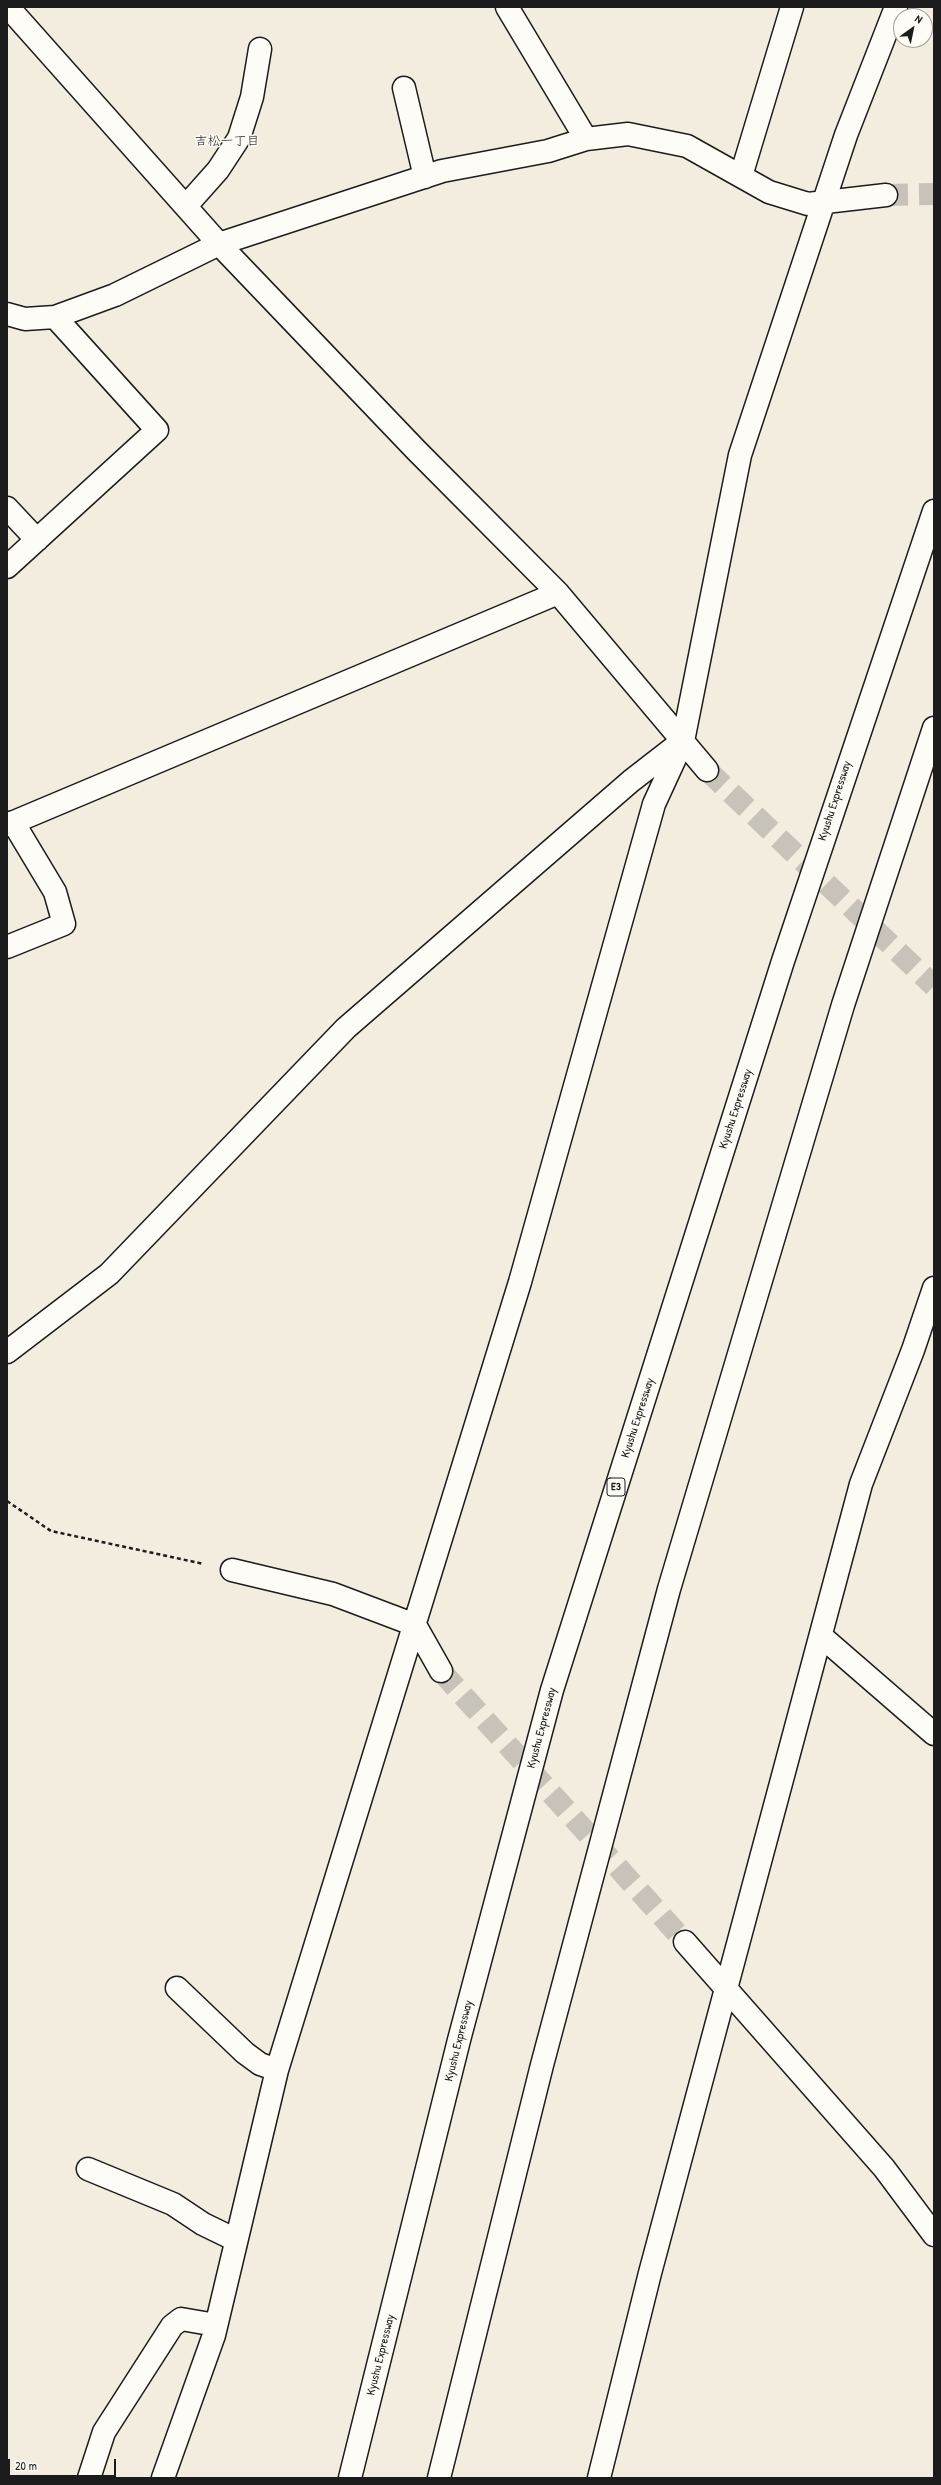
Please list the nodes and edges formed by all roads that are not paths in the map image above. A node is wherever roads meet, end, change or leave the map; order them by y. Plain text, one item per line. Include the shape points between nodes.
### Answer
1 (8, 7) edge
2 (507, 7) edge
3 (792, 7) edge
4 (896, 7) edge
5 (260, 49) dead end
6 (404, 88) dead end
7 (586, 139) junction
8 (741, 176) junction
9 (425, 177) junction
10 (886, 195) tunnel mouth
11 (824, 202) junction
12 (186, 206) junction
13 (219, 244) junction
14 (7, 314) edge
15 (55, 317) junction
16 (7, 508) edge
17 (934, 511) edge
18 (37, 540) junction
19 (7, 568) edge
20 (558, 593) junction
21 (934, 728) edge
22 (682, 741) junction
23 (707, 770) tunnel mouth
24 (10, 824) edge
25 (7, 947) edge
26 (934, 1288) edge
27 (7, 1352) edge
28 (232, 1570) road end
29 (415, 1624) junction
30 (821, 1636) junction
31 (441, 1671) tunnel mouth
32 (934, 1734) edge
33 (685, 1942) tunnel mouth
34 (177, 1988) dead end
35 (726, 1989) junction
36 (277, 2070) junction
37 (88, 2169) dead end
38 (934, 2235) edge
39 (236, 2240) junction
40 (216, 2325) junction
41 (89, 2478) edge
42 (163, 2478) edge
43 (350, 2478) edge
44 (439, 2478) edge
45 (599, 2478) edge

1 - 12 main road
2 - 7 main road
3 - 8 main road
4 - 11 main road via 846,135
5 - 12 main road via 252,97 239,138 218,170
6 - 9 main road
7 - 8 main road via 628,134 687,146
7 - 9 main road via 548,151 442,171
8 - 11 main road via 769,192 808,204
9 - 13 main road
10 - 11 main road
11 - 22 main road via 740,455
12 - 13 main road
13 - 15 main road via 115,295
13 - 20 main road via 416,450
14 - 15 main road via 25,319
15 - 18 main road via 157,430
16 - 18 main road
17 - 43 main road, Kyushu Expressway / E3 via 783,961 552,1690 459,2040
18 - 19 main road
20 - 22 main road
20 - 24 main road
21 - 44 main road via 843,1005 669,1589 540,2072
22 - 23 main road
22 - 27 main road via 346,1028 108,1274
22 - 29 main road via 654,804 520,1282
24 - 25 main road via 55,892 64,924
26 - 30 main road via 914,1350 861,1484
28 - 29 main road via 333,1594
29 - 31 main road
29 - 36 main road
30 - 32 main road
30 - 35 main road
33 - 35 main road
34 - 36 main road via 245,2053 260,2064
35 - 38 main road via 884,2168
35 - 45 main road via 652,2265
36 - 39 main road
37 - 39 main road via 173,2204 203,2224
39 - 40 main road
40 - 41 main road via 181,2319 172,2326 104,2432
40 - 42 main road

